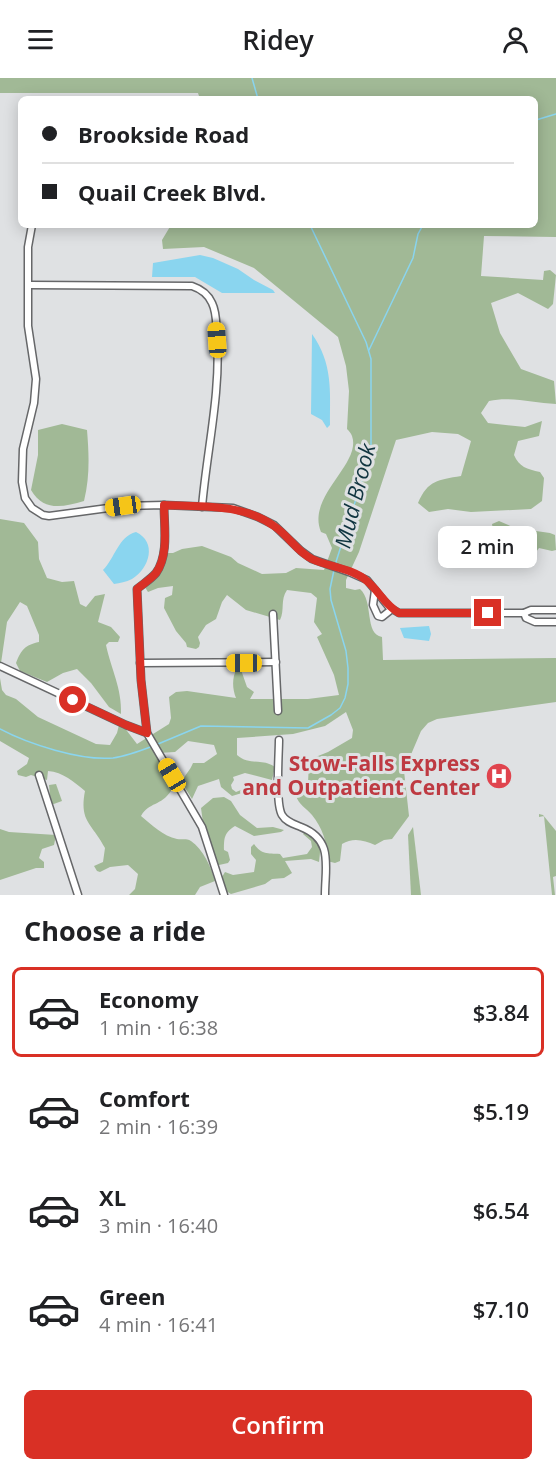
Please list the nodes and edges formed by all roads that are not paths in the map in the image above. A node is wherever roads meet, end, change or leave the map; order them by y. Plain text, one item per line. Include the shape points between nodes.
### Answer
1 (31, 228) edge
2 (29, 285) junction
3 (164, 505) junction
4 (202, 507) junction
5 (375, 590) junction
6 (392, 609) junction
7 (556, 610) edge
8 (524, 613) junction
9 (273, 614) dead end
10 (556, 622) edge
11 (276, 662) junction
12 (140, 663) junction
13 (0, 666) edge
14 (278, 711) dead end
15 (149, 735) junction
16 (279, 740) dead end
17 (39, 775) dead end
18 (78, 895) edge
19 (224, 895) edge
20 (325, 895) edge

1 - 2 street
2 - 3 street via 28,326 36,379 23,449 21,482 28,503 49,516
2 - 4 street via 192,286 211,300 218,377
3 - 4 street
3 - 12 street via 164,553 155,574 137,589
4 - 5 street via 233,508 258,517 274,525 312,559 354,573
5 - 6 street
5 - 6 street via 378,616
6 - 8 street via 399,613
7 - 8 street
8 - 10 street via 530,621
9 - 11 street
11 - 12 street
11 - 14 street
12 - 15 street
13 - 15 street
15 - 19 street via 202,827
16 - 20 street via 279,809 287,820 322,841 326,855
17 - 18 street

